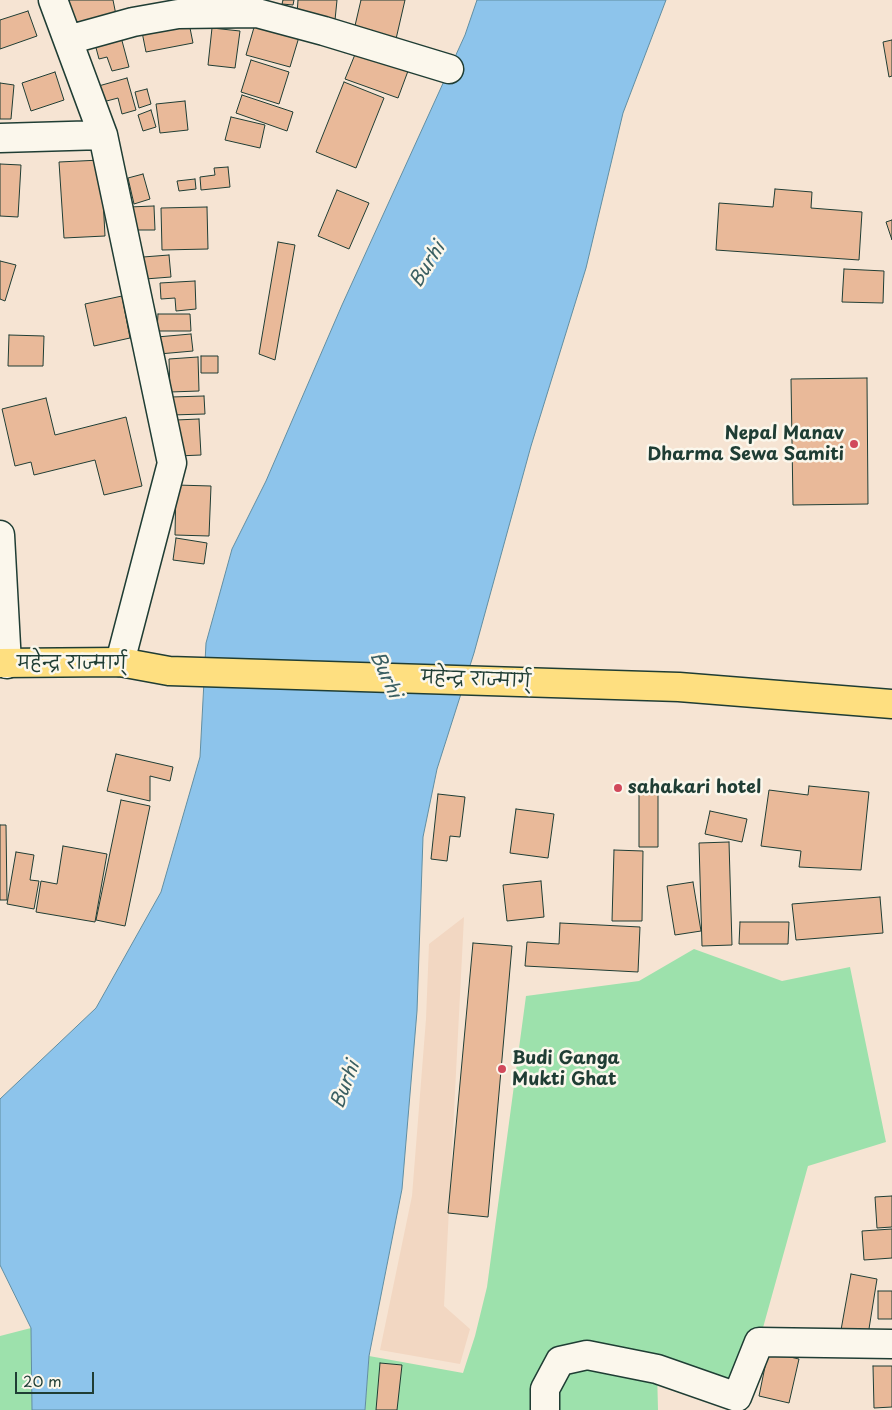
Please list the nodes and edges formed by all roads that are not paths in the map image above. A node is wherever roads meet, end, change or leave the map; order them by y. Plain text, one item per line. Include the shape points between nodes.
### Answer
1 (53, 0) edge
2 (68, 40) junction
3 (449, 68) dead end
4 (103, 135) junction
5 (0, 138) edge
6 (0, 535) edge
7 (120, 662) junction
8 (3, 664) edge
9 (892, 704) edge
10 (892, 1344) edge
11 (545, 1410) edge

1 - 2 street
2 - 3 street via 133,22 178,14 257,13
2 - 4 street
4 - 5 street
4 - 7 street via 172,463
6 - 8 street
7 - 8 highway, महेन्द्र राज्मार्ग्
7 - 9 highway, महेन्द्र राज्मार्ग् via 169,671 680,687
10 - 11 street via 759,1342 737,1397 656,1369 587,1355 560,1361 545,1389

